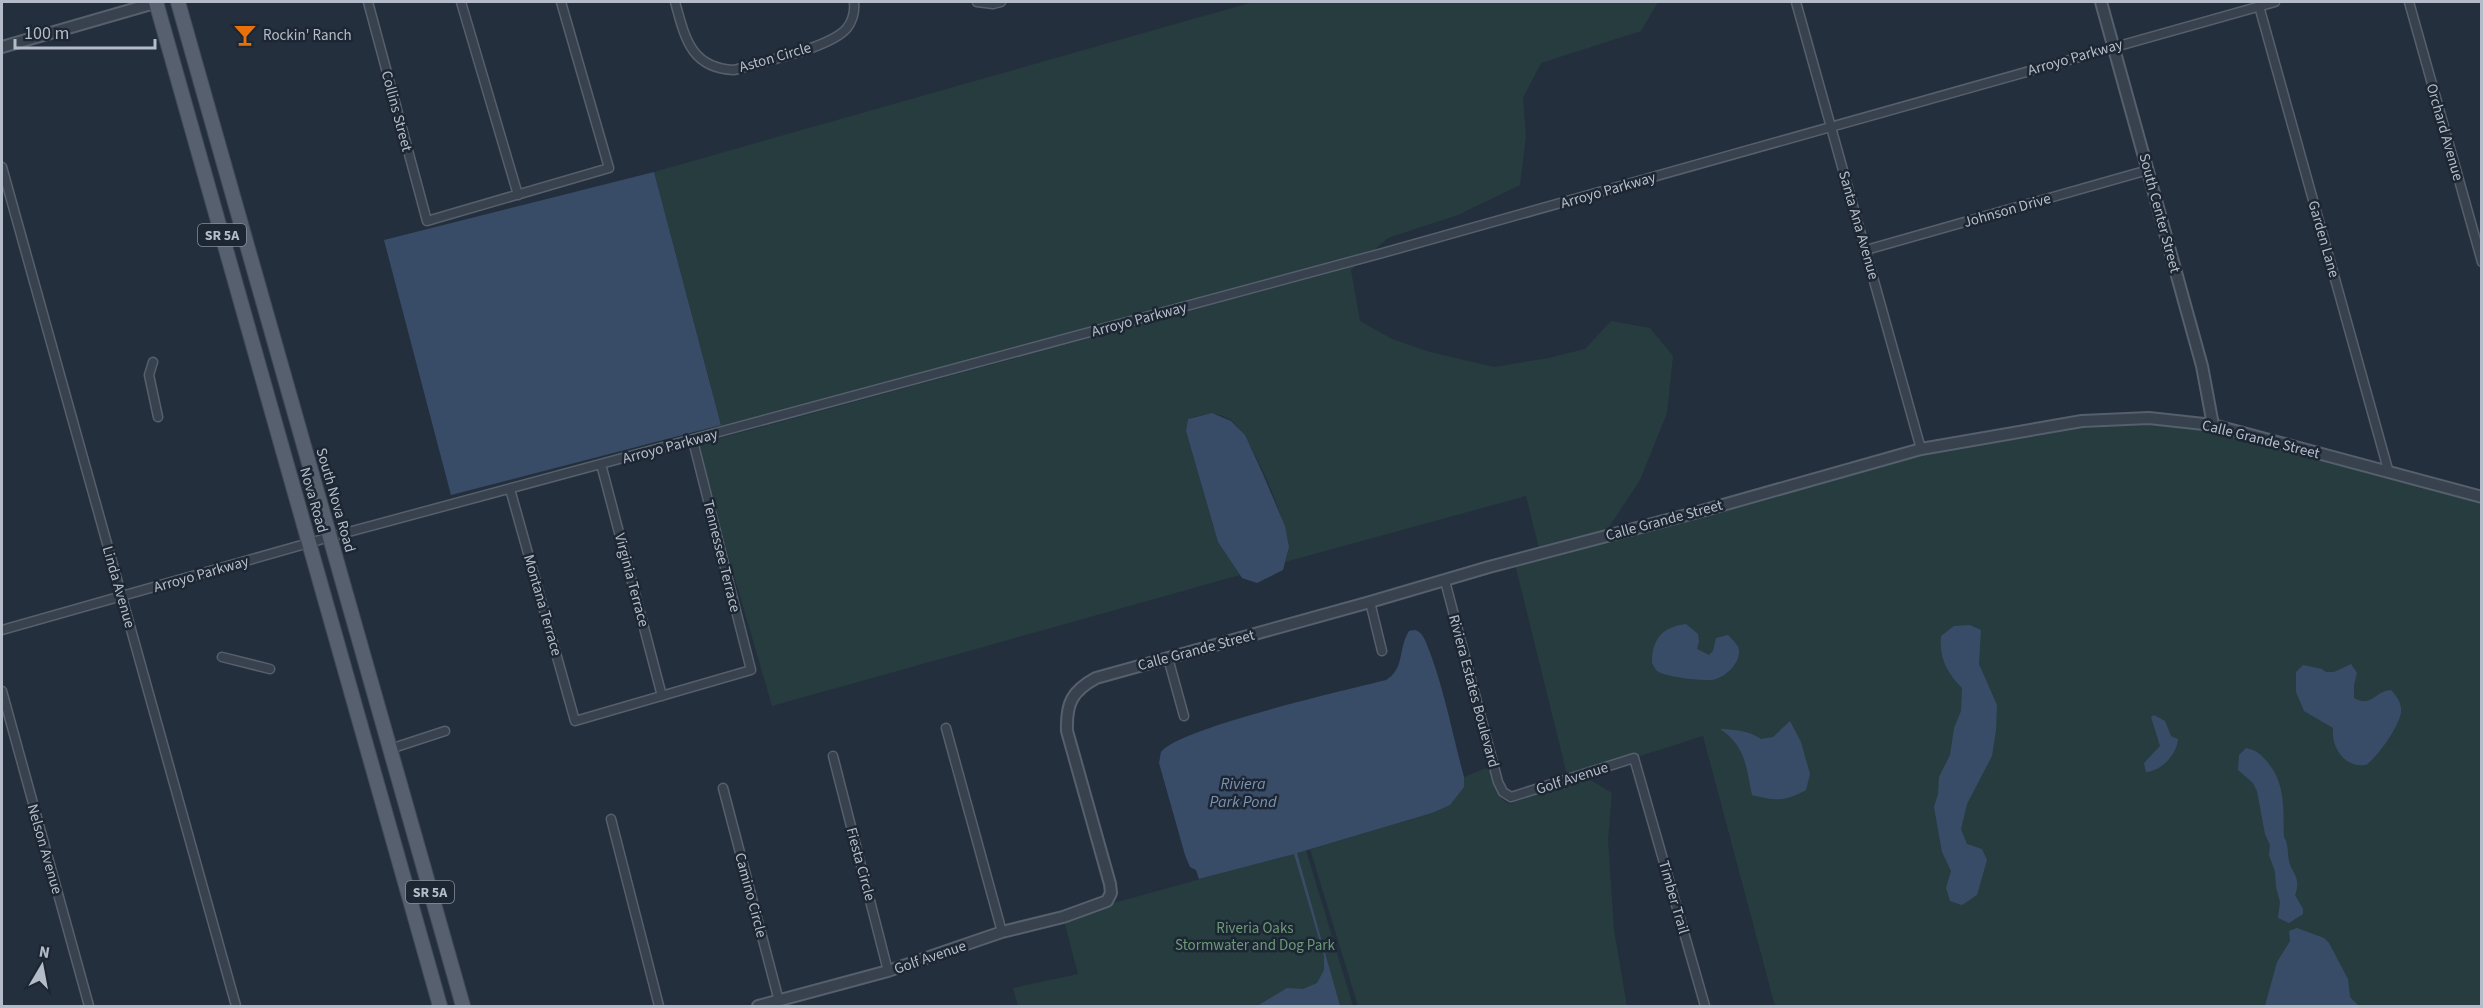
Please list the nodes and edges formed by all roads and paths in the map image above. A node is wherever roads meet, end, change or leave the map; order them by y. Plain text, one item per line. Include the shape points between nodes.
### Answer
1 (157, 2) edge
2 (178, 2) edge
3 (368, 2) edge
4 (461, 2) edge
5 (561, 2) edge
6 (675, 2) edge
7 (854, 2) edge
8 (977, 2) edge
9 (1001, 2) edge
10 (1796, 2) edge
11 (2101, 2) edge
12 (2275, 2) edge
13 (2409, 2) edge
14 (2259, 6) junction
15 (2115, 45) junction
16 (2, 47) edge
17 (1831, 127) junction
18 (2, 167) edge
19 (2148, 170) junction
20 (518, 195) junction
21 (225, 244) junction
22 (1866, 250) junction
23 (2481, 262) edge
24 (253, 264) junction
25 (251, 338) junction
26 (280, 360) junction
27 (153, 362) dead end
28 (158, 417) dead end
29 (2214, 425) junction
30 (693, 441) junction
31 (1921, 449) junction
32 (601, 464) junction
33 (2389, 473) junction
34 (510, 489) junction
35 (2481, 497) edge
36 (330, 537) junction
37 (309, 543) junction
38 (1445, 581) junction
39 (122, 597) junction
40 (1370, 602) junction
41 (2, 630) edge
42 (1382, 651) dead end
43 (222, 657) dead end
44 (1168, 658) junction
45 (270, 669) dead end
46 (2, 691) edge
47 (663, 696) junction
48 (1184, 716) dead end
49 (946, 728) dead end
50 (445, 731) dead end
51 (363, 733) junction
52 (390, 751) junction
53 (833, 756) dead end
54 (1634, 758) joint
55 (723, 788) dead end
56 (1511, 797) joint
57 (610, 819) dead end
58 (407, 888) junction
59 (1101, 905) joint
60 (436, 912) junction
61 (1002, 932) junction
62 (888, 971) junction
63 (786, 1002) edge
64 (89, 1006) edge
65 (236, 1006) edge
66 (440, 1006) edge
67 (463, 1006) edge
68 (659, 1006) edge
69 (759, 1006) edge
70 (1705, 1006) edge

1 - 16 street
1 - 21 main road, Nova Road / SR 5A
2 - 24 main road, South Nova Road / SR 5A
3 - 20 street, Collins Street via 427,221
4 - 20 street
5 - 20 street via 609,168
6 - 7 street, Aston Circle via 685,38 696,55 709,66 734,69 829,42 853,18
8 - 9 street
10 - 17 street, Santa Ana Avenue
11 - 15 street, South Center Street
12 - 14 street, Arroyo Parkway
13 - 23 street, Orchard Avenue
14 - 15 street, Arroyo Parkway
14 - 33 street, Garden Lane
15 - 17 street, Arroyo Parkway
15 - 19 street, South Center Street
17 - 22 street, Santa Ana Avenue
17 - 30 street, Arroyo Parkway
18 - 39 street, Linda Avenue
19 - 22 street, Johnson Drive
19 - 29 street, South Center Street via 2202,366
21 - 24 main road
21 - 25 main road, Nova Road / SR 5A
22 - 31 street, Santa Ana Avenue
24 - 26 main road, South Nova Road / SR 5A
25 - 26 main road via 264,344
25 - 37 main road, Nova Road / SR 5A
26 - 36 main road, South Nova Road / SR 5A
27 - 28 street via 148,375
29 - 31 street, Calle Grande Street via 2120,418
29 - 33 street, Calle Grande Street
30 - 32 street, Arroyo Parkway
30 - 47 street, Tennessee Terrace via 751,670
31 - 38 street, Calle Grande Street
32 - 34 street, Arroyo Parkway
32 - 47 street, Virginia Terrace
33 - 35 street, Calle Grande Street
34 - 36 street, Arroyo Parkway
34 - 47 street, Montana Terrace via 575,722
36 - 37 street, Arroyo Parkway
36 - 52 main road, South Nova Road / SR 5A
37 - 39 street, Arroyo Parkway
37 - 51 main road, Nova Road / SR 5A
38 - 40 street, Calle Grande Street
38 - 56 street, Riviera Estates Boulevard via 1498,782
39 - 41 street, Arroyo Parkway
39 - 65 street, Linda Avenue
40 - 42 street
40 - 44 street, Calle Grande Street
43 - 45 street
44 - 48 street
44 - 59 street, Calle Grande Street via 1096,678 1081,686 1067,714 1110,884 1111,893
46 - 64 street, Nelson Avenue
49 - 61 street
50 - 52 street
51 - 52 main road
51 - 58 main road, Nova Road / SR 5A
52 - 60 main road, South Nova Road / SR 5A
53 - 62 street, Fiesta Circle
54 - 56 street, Golf Avenue
54 - 70 street, Timber Trail
55 - 63 street, Camino Circle
57 - 68 street
58 - 60 main road via 420,903
58 - 66 main road, Nova Road / SR 5A
59 - 61 street, Golf Avenue
60 - 67 main road, South Nova Road / SR 5A
61 - 62 street, Golf Avenue
62 - 63 street, Golf Avenue
63 - 69 street, Golf Avenue

